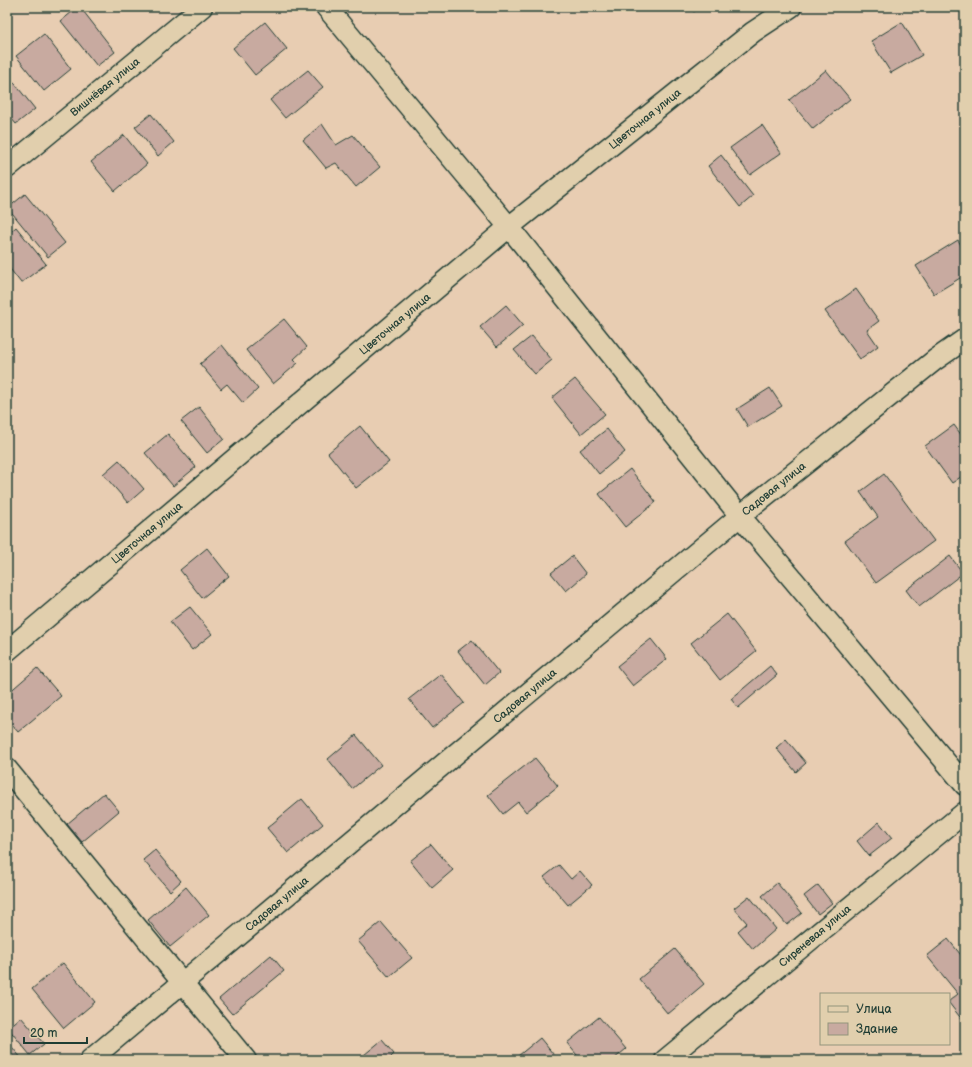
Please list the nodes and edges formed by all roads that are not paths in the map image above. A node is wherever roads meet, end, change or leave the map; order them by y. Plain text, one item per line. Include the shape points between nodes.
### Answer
1 (202, 7) edge
2 (326, 7) edge
3 (791, 7) edge
4 (7, 168) edge
5 (509, 227) junction
6 (965, 339) edge
7 (740, 516) junction
8 (7, 651) edge
9 (7, 769) edge
10 (965, 785) edge
11 (965, 812) edge
12 (183, 983) junction
13 (90, 1060) edge
14 (246, 1060) edge
15 (665, 1060) edge

1 - 4 street, Вишнёвая улица
2 - 5 street
3 - 5 street, Цветочная улица via 753,32
5 - 7 street
5 - 8 street, Цветочная улица
6 - 7 street, Садовая улица
7 - 10 street
7 - 12 street, Садовая улица
9 - 12 street
11 - 15 street, Сиреневая улица
12 - 13 street, Садовая улица
12 - 14 street

